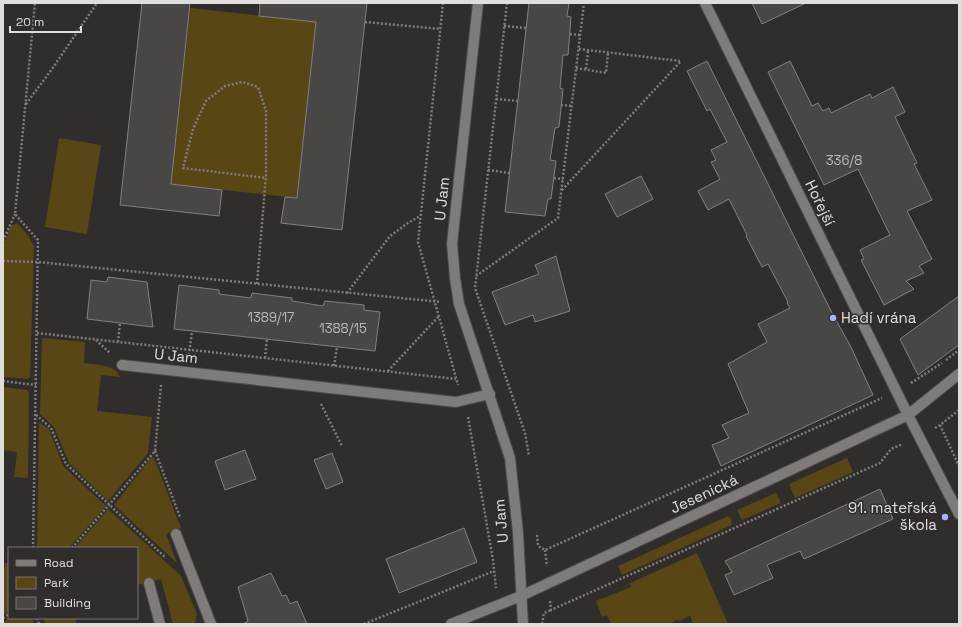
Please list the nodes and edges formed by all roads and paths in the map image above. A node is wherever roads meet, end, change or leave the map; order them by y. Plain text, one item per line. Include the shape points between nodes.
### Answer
1 (35, 3) edge
2 (97, 3) edge
3 (478, 3) edge
4 (507, 3) edge
5 (584, 3) edge
6 (705, 3) edge
7 (365, 22) dead end
8 (504, 26) junction
9 (526, 28) dead end
10 (440, 29) dead end
11 (570, 34) dead end
12 (580, 35) junction
13 (579, 49) junction
14 (588, 51) junction
15 (608, 53) junction
16 (576, 68) junction
17 (586, 69) junction
18 (496, 99) junction
19 (518, 101) dead end
20 (25, 104) junction
21 (561, 105) dead end
22 (572, 106) junction
23 (488, 170) junction
24 (510, 172) dead end
25 (266, 178) junction
26 (554, 178) dead end
27 (563, 179) junction
28 (562, 190) junction
29 (15, 214) junction
30 (420, 216) dead end
31 (3, 240) edge
32 (3, 261) edge
33 (38, 262) junction
34 (476, 276) junction
35 (257, 284) junction
36 (347, 293) junction
37 (479, 299) junction
38 (459, 304) junction
39 (438, 316) dead end
40 (120, 323) dead end
41 (192, 331) dead end
42 (37, 333) junction
43 (268, 339) dead end
44 (118, 342) junction
45 (336, 347) dead end
46 (190, 350) junction
47 (959, 350) edge
48 (265, 358) junction
49 (122, 365) dead end
50 (334, 366) junction
51 (162, 369) junction
52 (388, 371) junction
53 (188, 372) junction
54 (959, 374) edge
55 (456, 379) dead end
56 (3, 381) edge
57 (36, 385) junction
58 (896, 391) junction
59 (490, 394) junction
60 (322, 409) dead end
61 (959, 410) edge
62 (36, 414) junction
63 (908, 416) junction
64 (940, 425) junction
65 (919, 436) junction
66 (342, 446) dead end
67 (154, 451) junction
68 (529, 457) dead end
69 (955, 457) junction
70 (959, 458) edge
71 (959, 466) edge
72 (108, 504) junction
73 (959, 514) edge
74 (537, 531) dead end
75 (176, 534) joint
76 (33, 547) edge
77 (73, 547) edge
78 (169, 561) dead end
79 (494, 571) dead end
80 (149, 583) dead end
81 (548, 583) junction
82 (521, 596) junction
83 (551, 610) junction
84 (160, 624) edge
85 (211, 624) edge
86 (364, 624) edge
87 (451, 624) edge
88 (523, 624) edge
89 (542, 624) edge

1 - 20 path
2 - 20 path
3 - 38 street, U Jam via 452,244
4 - 8 path
5 - 12 path
6 - 58 street, Hořejší
7 - 10 path
8 - 9 path
8 - 18 path
11 - 12 path
12 - 13 path
13 - 14 path
13 - 16 path
14 - 15 path
14 - 17 path
15 - 17 path via 606,73
15 - 28 path via 681,61
16 - 17 path
16 - 22 path
18 - 19 path
18 - 23 path
20 - 29 path
21 - 22 path
22 - 27 path
23 - 24 path
23 - 34 path
25 - 25 path via 266,111 258,87 242,82 225,86 206,101 193,129 183,168
25 - 35 path
26 - 27 path
27 - 28 path
28 - 34 path via 558,218
29 - 31 path
29 - 33 path via 38,240
30 - 36 path via 390,236
32 - 33 path
33 - 35 path
33 - 42 path
34 - 37 path via 475,288
35 - 36 path
36 - 38 path
37 - 38 path
37 - 68 path via 525,433
38 - 59 street, U Jam
39 - 52 path
40 - 44 path
41 - 46 path
42 - 44 path
42 - 57 path
43 - 48 path
44 - 46 path
45 - 50 path
46 - 48 path
46 - 53 path
47 - 58 path via 934,369
48 - 50 path
49 - 51 street, U Jam
50 - 52 path
51 - 53 street, U Jam
51 - 67 path
52 - 55 path
53 - 59 street, U Jam via 456,402
54 - 63 street, Jesenická
56 - 57 path
57 - 62 path
58 - 63 street, Hořejší
58 - 74 path via 545,550 538,546
59 - 82 street, U Jam via 510,458 518,533
60 - 66 path
61 - 64 path
62 - 72 path via 51,428 66,464
62 - 76 path
63 - 65 street, Hořejší
63 - 81 street, Jesenická
64 - 65 path
64 - 69 path
65 - 73 street, Hořejší
65 - 83 path via 891,449 880,463
67 - 72 path
67 - 75 path via 185,529
69 - 70 path
69 - 71 path
72 - 77 path
72 - 78 path
75 - 85 street
79 - 86 path
80 - 84 street
81 - 82 street, Jesenická
81 - 83 path
82 - 87 street, Jesenická
82 - 88 street, U Jam
83 - 89 path via 544,613

